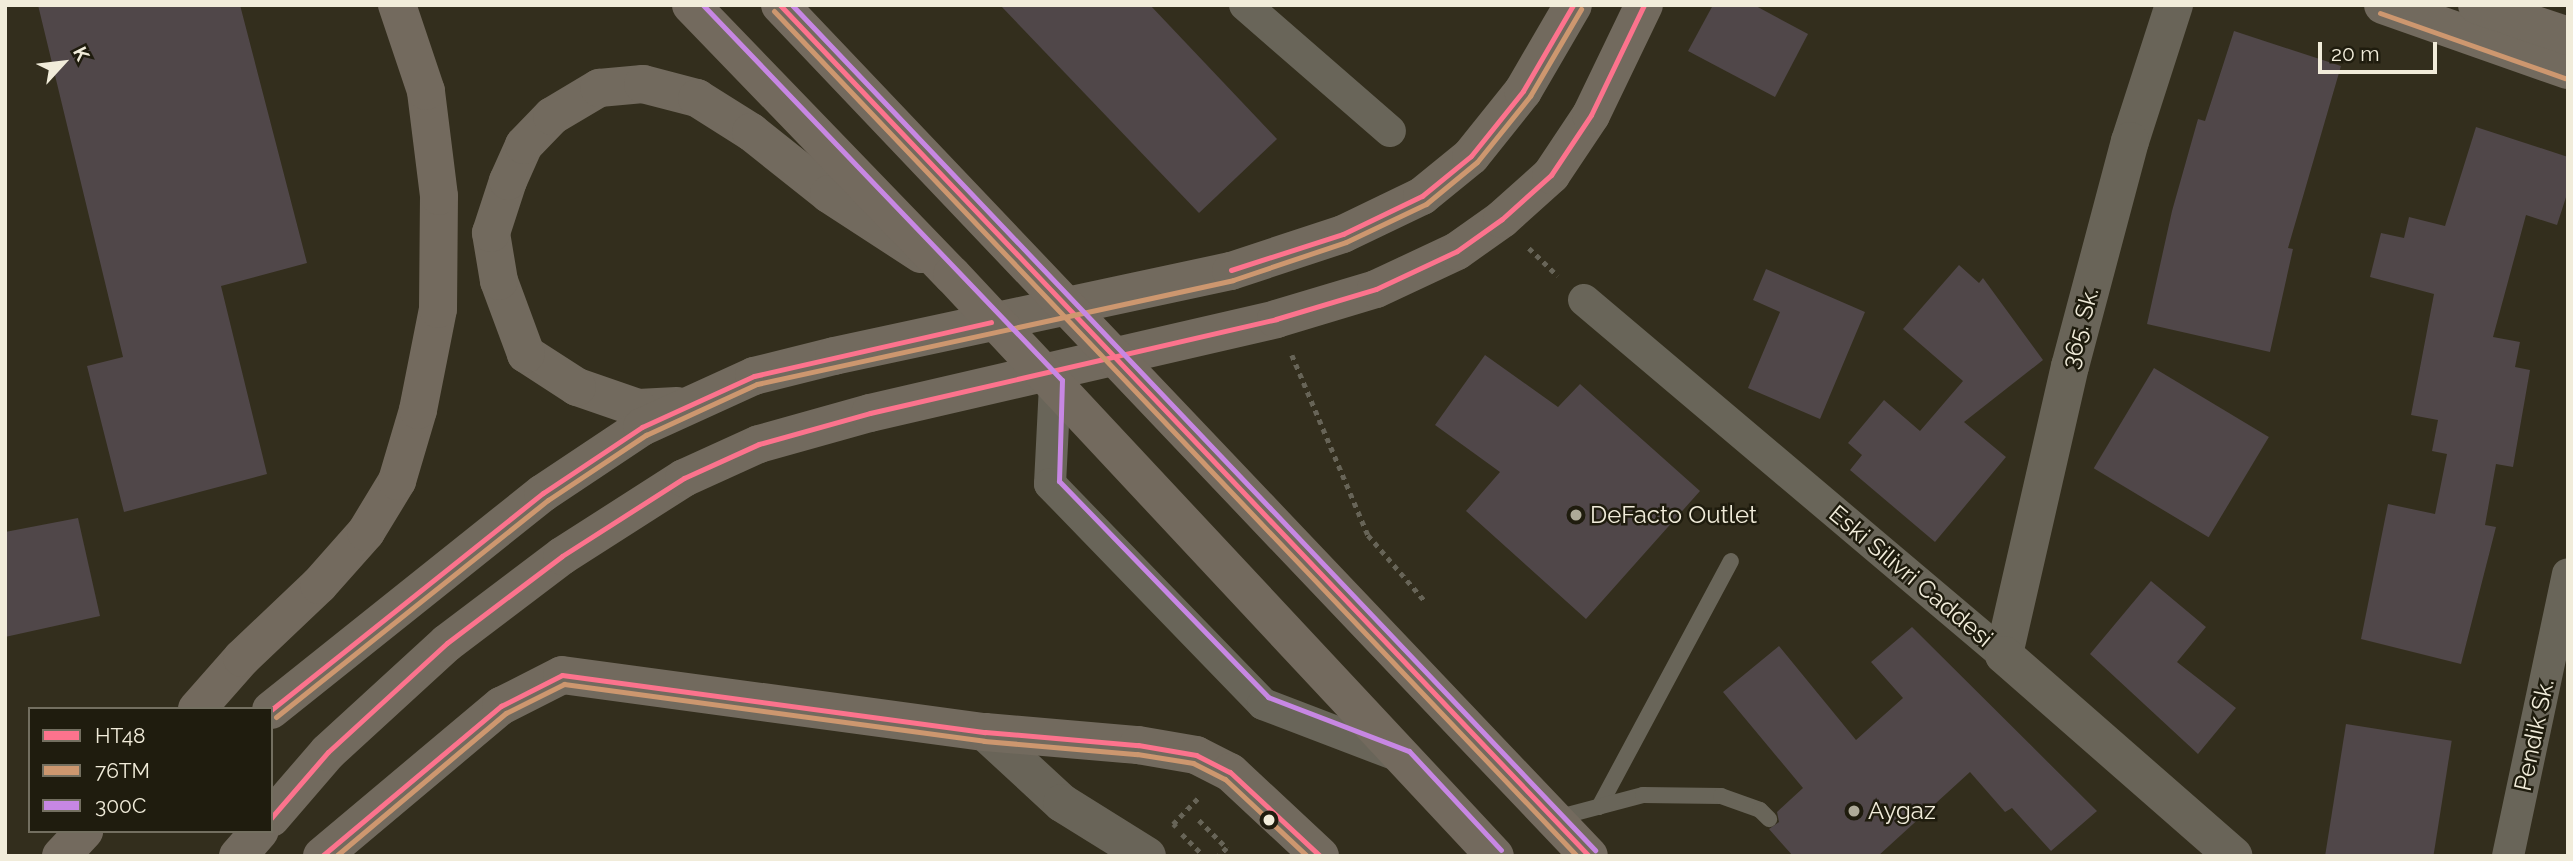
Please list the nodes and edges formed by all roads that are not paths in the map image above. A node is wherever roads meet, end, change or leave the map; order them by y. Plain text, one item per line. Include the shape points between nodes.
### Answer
1 (397, 5) edge
2 (691, 5) edge
3 (780, 5) edge
4 (1245, 5) edge
5 (1573, 5) edge
6 (1644, 5) edge
7 (2174, 5) edge
8 (2383, 5) edge
9 (2477, 5) edge
10 (2557, 24) edge
11 (2568, 70) edge
12 (1390, 131) dead end
13 (953, 275) junction
14 (1584, 300) road end
15 (1055, 384) junction
16 (690, 405) junction
17 (1731, 561) dead end
18 (2568, 574) edge
19 (2004, 655) junction
20 (199, 707) edge
21 (273, 708) edge
22 (985, 732) junction
23 (1404, 758) junction
24 (1599, 807) junction
25 (273, 816) edge
26 (1555, 819) junction
27 (1769, 819) dead end
28 (82, 833) edge
29 (94, 833) edge
30 (258, 833) edge
31 (62, 856) edge
32 (238, 856) edge
33 (322, 856) edge
34 (1147, 856) edge
35 (1320, 856) edge
36 (1495, 856) edge
37 (1590, 856) edge
38 (2234, 856) edge
39 (2508, 856) edge

1 - 20 highway via 426,91 439,196 438,309 418,410 397,481 366,531
2 - 13 highway
3 - 26 highway
4 - 12 street
5 - 16 main road via 1523,91 1471,156 1422,196 1343,234 1231,271 754,376
6 - 25 main road via 1591,115 1551,174 1502,219 1457,251 1376,289 1264,322 870,413 759,444 684,478 562,556 447,643 328,752
7 - 19 main road, 365. Sk. via 2130,141 2070,366
8 - 11 main road
9 - 10 main road
13 - 15 highway
13 - 16 main road via 829,194 751,132 697,98 643,84 598,88 552,116 524,145 491,233 499,281 526,354 577,387 638,408
14 - 19 street, Eski Silivri Caddesi
15 - 23 highway
15 - 23 street via 1050,484 1263,704
16 - 21 main road via 642,427 543,493
17 - 24 lane
18 - 39 street, Pendik Sk.
19 - 38 main road, Eski Silivri Caddesi
22 - 33 main road via 562,675 501,706
22 - 34 main road via 1062,803
22 - 35 main road via 1196,755 1230,772
23 - 36 highway
24 - 26 lane
24 - 27 lane via 1643,795 1721,796 1760,810
26 - 37 highway
28 - 31 highway
29 - 31 main road
30 - 32 main road

